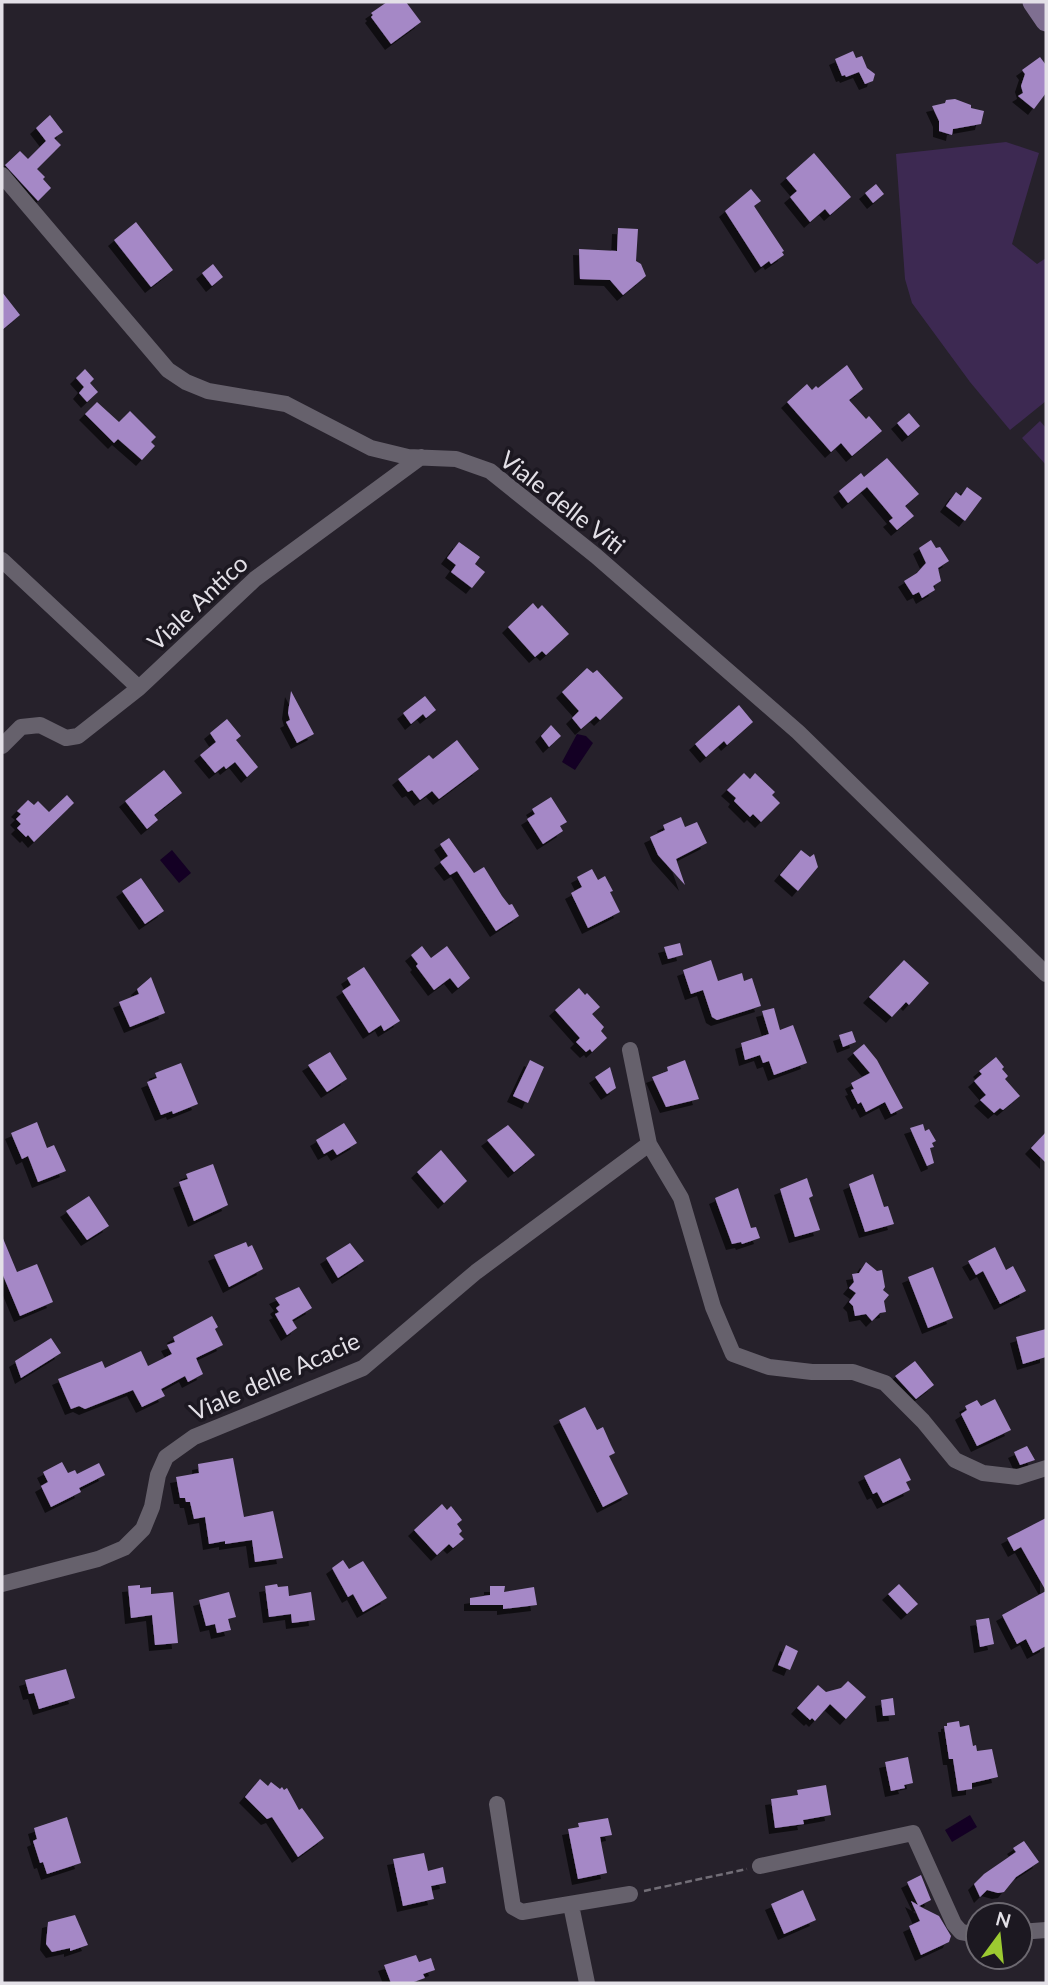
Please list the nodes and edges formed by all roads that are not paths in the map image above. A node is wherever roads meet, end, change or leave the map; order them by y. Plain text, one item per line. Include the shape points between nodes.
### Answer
1 (1033, 2) edge
2 (1046, 20) edge
3 (2, 175) edge
4 (421, 457) junction
5 (2, 560) edge
6 (139, 688) junction
7 (2, 746) edge
8 (1046, 974) edge
9 (630, 1050) dead end
10 (649, 1144) junction
11 (1046, 1468) edge
12 (2, 1584) edge
13 (497, 1804) dead end
14 (760, 1866) road end
15 (630, 1894) road end
16 (571, 1905) junction
17 (964, 1933) edge
18 (587, 1983) edge

1 - 2 street
3 - 4 street, Viale delle Viti via 168,370 208,391 286,404 372,448
4 - 6 street, Viale Antico via 255,579
4 - 8 street, Viale delle Viti via 456,459 490,471 596,556 798,732
5 - 6 street
6 - 7 street, Viale Antico via 78,736 66,738 40,725 21,727
9 - 10 street
10 - 11 street via 681,1198 713,1307 733,1354 769,1367 853,1372 885,1383 956,1460 983,1472 1018,1477
10 - 12 street, Viale delle Acacie via 476,1272 363,1368 194,1437 166,1457 143,1529 124,1548
13 - 16 street via 513,1907 522,1912
14 - 17 street via 913,1833 954,1924
15 - 16 street
16 - 18 street

